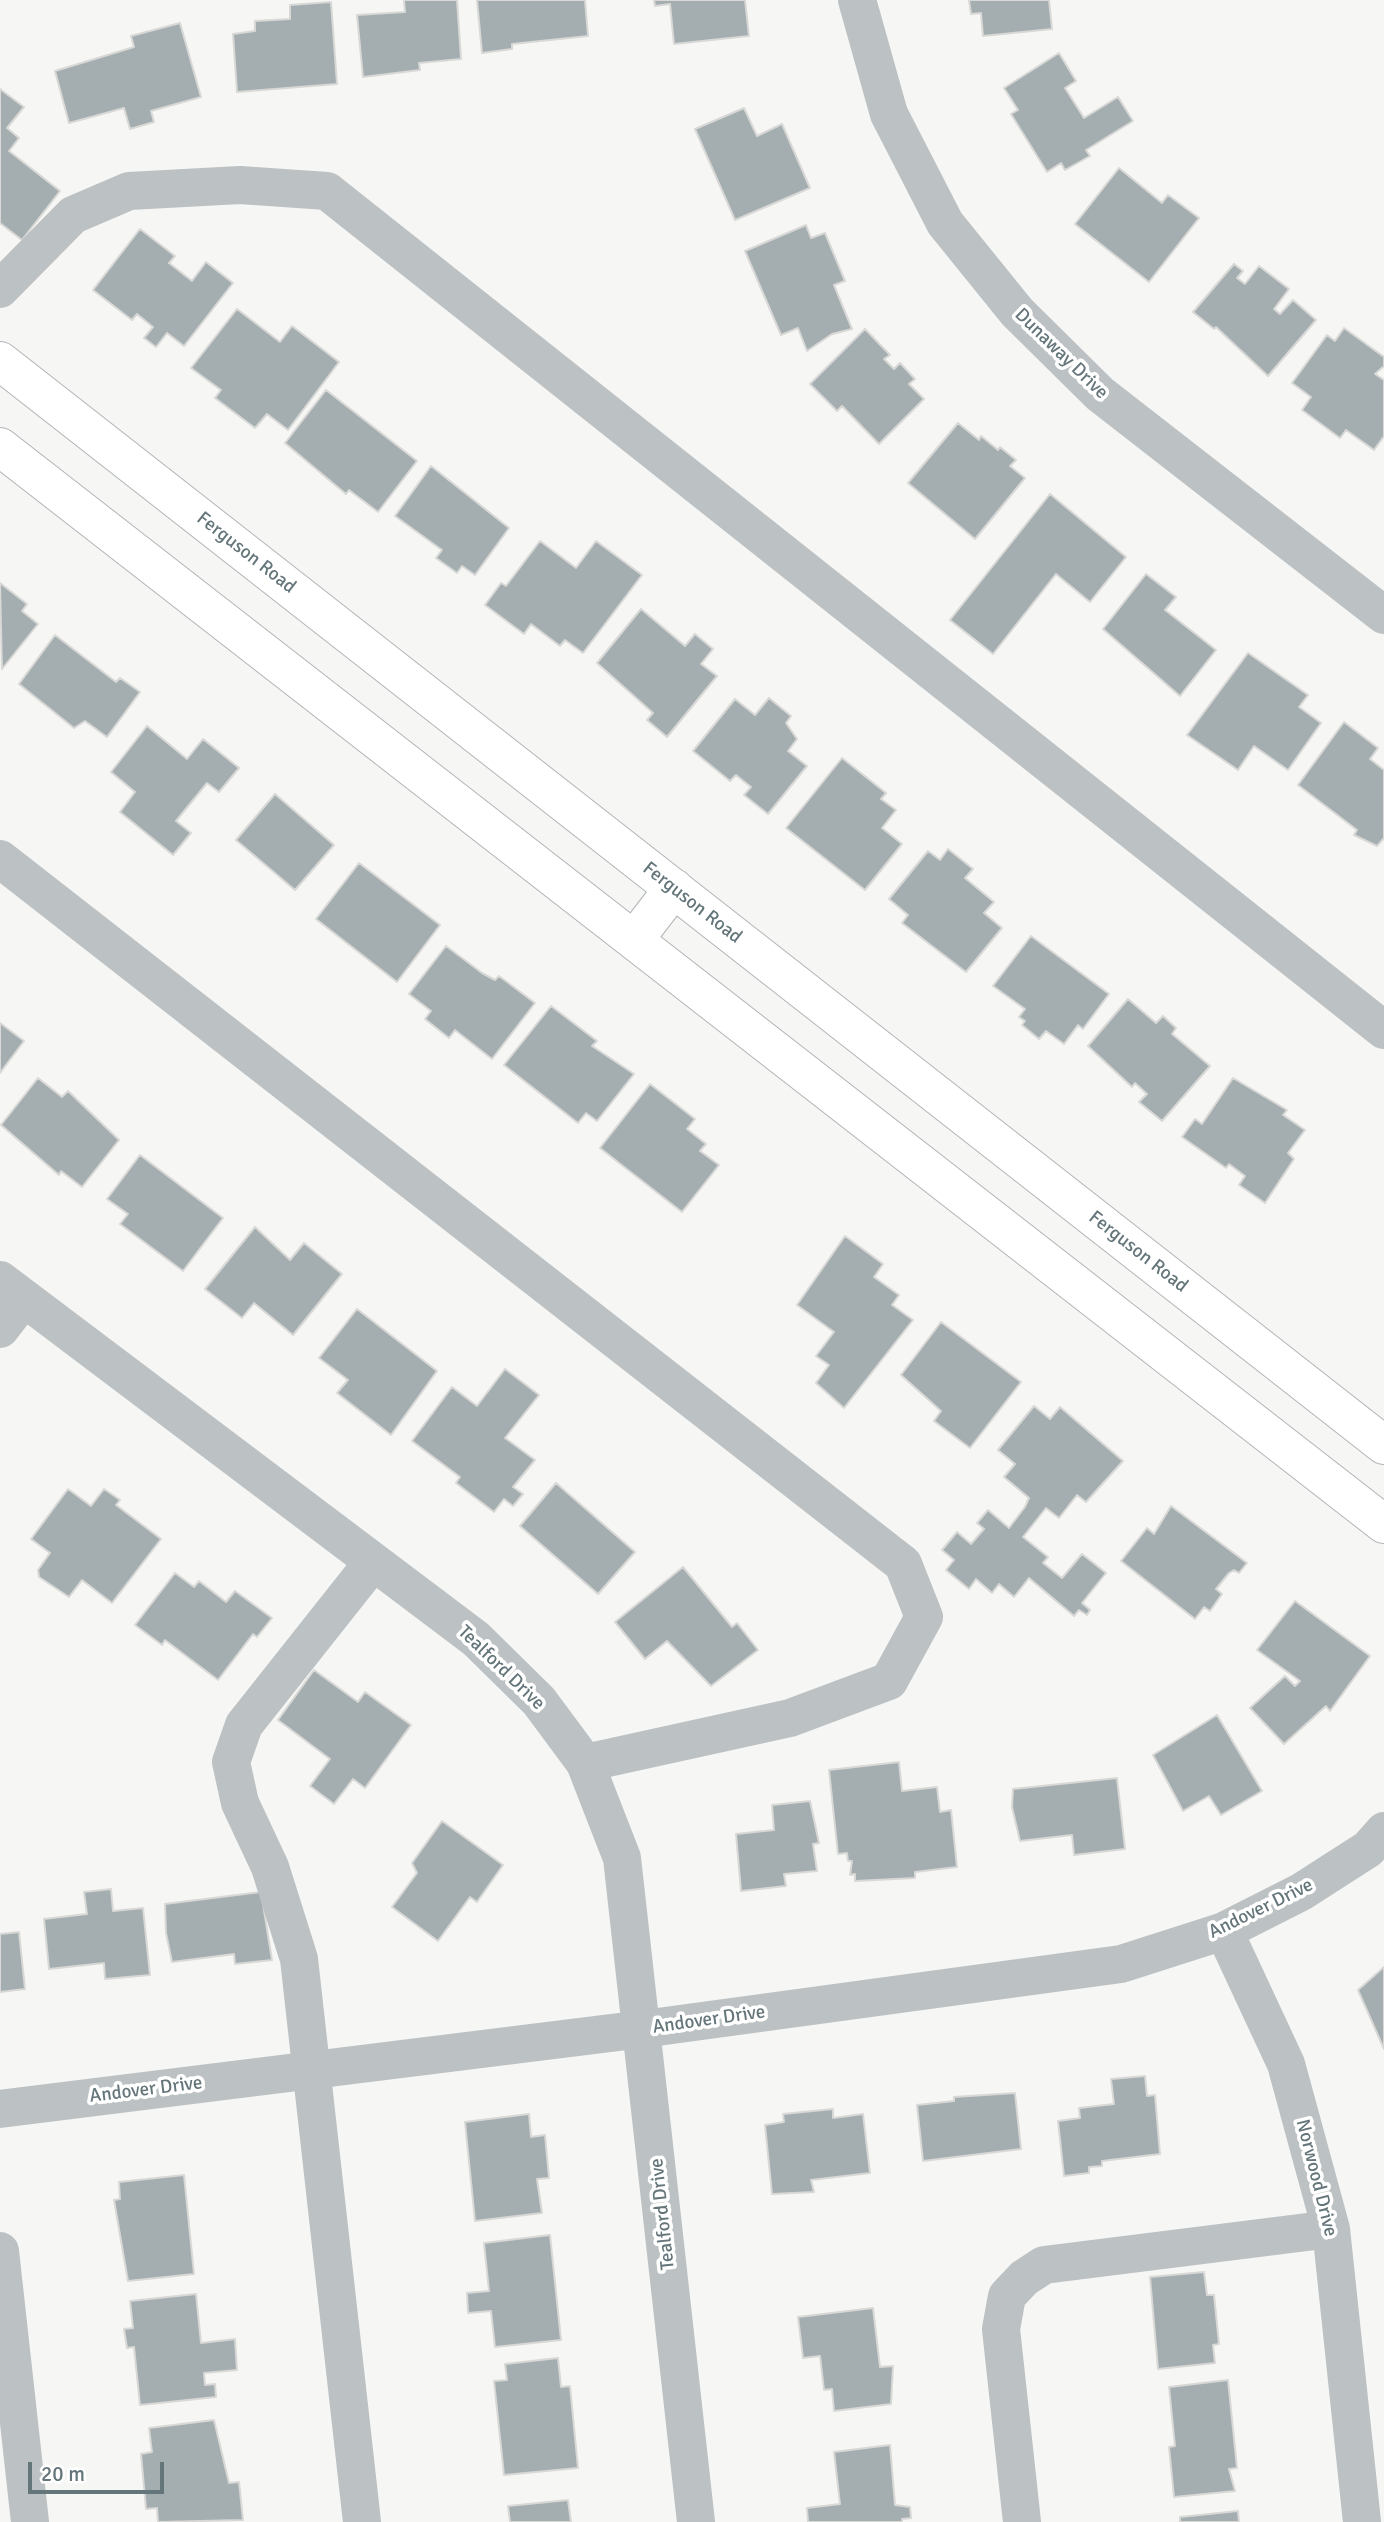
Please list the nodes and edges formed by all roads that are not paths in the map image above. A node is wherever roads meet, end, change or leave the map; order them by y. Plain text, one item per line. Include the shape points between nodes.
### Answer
1 (857, 0) edge
2 (0, 289) edge
3 (0, 361) edge
4 (0, 447) edge
5 (1384, 615) edge
6 (0, 859) edge
7 (674, 888) junction
8 (634, 940) junction
9 (1384, 1030) edge
10 (12, 1289) edge
11 (0, 1329) edge
12 (1384, 1445) edge
13 (1384, 1524) edge
14 (373, 1562) junction
15 (585, 1763) junction
16 (1379, 1849) edge
17 (1224, 1931) junction
18 (643, 2029) junction
19 (313, 2069) junction
20 (0, 2109) edge
21 (1331, 2229) junction
22 (0, 2251) edge
23 (30, 2522) edge
24 (362, 2522) edge
25 (696, 2522) edge
26 (1021, 2522) edge
27 (1362, 2522) edge

1 - 5 street, Dunaway Drive via 889,114 945,223 1017,312 1100,394
2 - 9 street via 73,215 128,191 240,185 327,191
3 - 7 main road, Ferguson Road
4 - 8 main road
6 - 15 street via 903,1564 924,1617 889,1681 790,1718
7 - 8 main road
7 - 12 main road, Ferguson Road
8 - 13 main road
10 - 11 street, Tealford Drive
10 - 14 street, Tealford Drive
14 - 15 street, Tealford Drive via 477,1639 539,1701
14 - 19 street via 244,1725 231,1762 240,1803 270,1867 299,1959
15 - 18 street, Tealford Drive via 622,1858
16 - 17 street, Andover Drive
17 - 18 street, Andover Drive via 1121,1964
17 - 21 street, Norwood Drive via 1286,2064
18 - 19 street, Andover Drive
18 - 25 street, Tealford Drive
19 - 20 street, Andover Drive
19 - 24 street
21 - 26 street via 1044,2265 1024,2278 1007,2297 1001,2329
21 - 27 street, Norwood Drive
22 - 23 street

